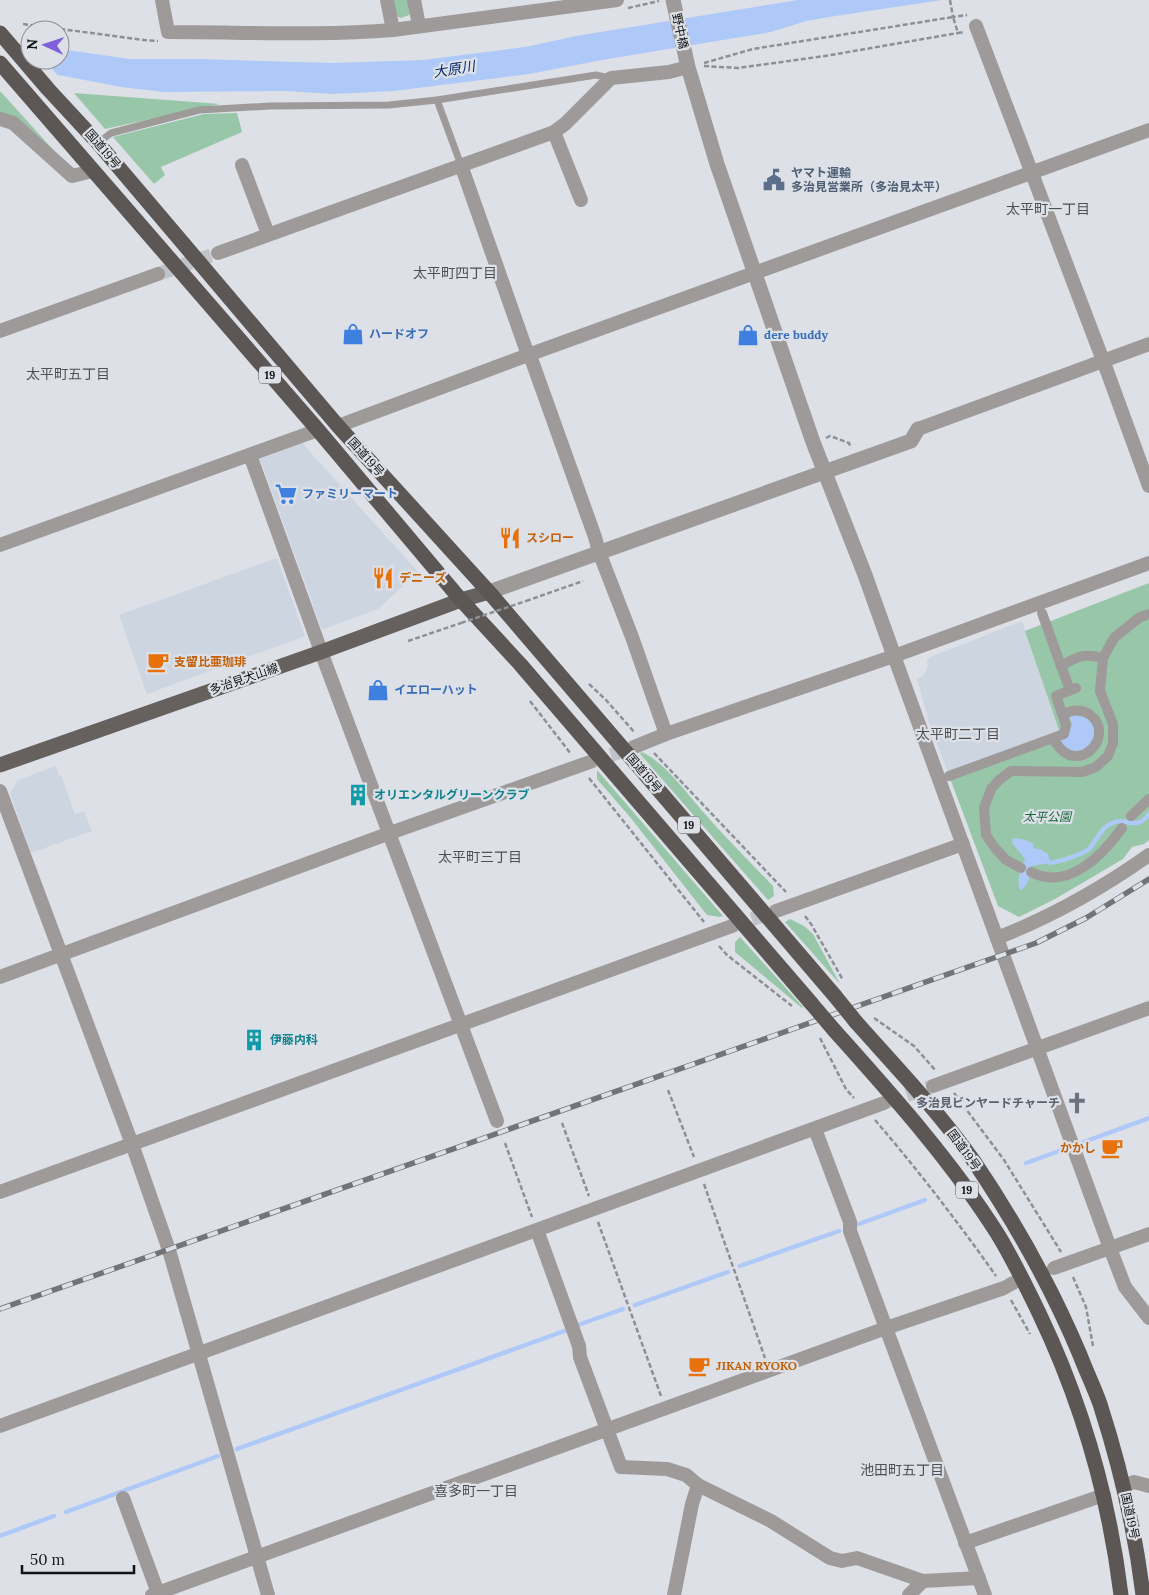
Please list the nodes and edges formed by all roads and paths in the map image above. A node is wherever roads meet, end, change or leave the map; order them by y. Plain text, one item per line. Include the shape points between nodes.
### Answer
1 (162, 0) edge
2 (387, 0) edge
3 (414, 0) edge
4 (617, 0) edge
5 (674, 0) edge
6 (950, 0) edge
7 (953, 17) junction
8 (419, 25) junction
9 (971, 29) junction
10 (393, 30) junction
11 (0, 33) edge
12 (958, 33) junction
13 (0, 62) edge
14 (687, 64) junction
15 (611, 78) junction
16 (438, 100) junction
17 (0, 119) edge
18 (1149, 130) edge
19 (554, 132) junction
20 (98, 142) junction
21 (242, 165) dead end
22 (461, 165) junction
23 (93, 171) junction
24 (1031, 174) junction
25 (581, 200) dead end
26 (268, 234) junction
27 (218, 252) tunnel mouth
28 (755, 273) junction
29 (158, 274) tunnel mouth
30 (0, 331) edge
31 (1149, 344) edge
32 (528, 355) junction
33 (1102, 362) junction
34 (338, 426) junction
35 (918, 428) joint
36 (318, 430) junction
37 (830, 436) dead end
38 (849, 443) dead end
39 (250, 455) junction
40 (824, 472) junction
41 (1149, 486) edge
42 (0, 546) edge
43 (599, 552) junction
44 (1149, 563) edge
45 (583, 581) dead end
46 (488, 592) junction
47 (461, 600) junction
48 (1042, 613) dead end
49 (1149, 614) edge
50 (408, 641) dead end
51 (321, 652) junction
52 (894, 656) junction
53 (1103, 658) junction
54 (1061, 666) junction
55 (586, 680) dead end
56 (530, 701) dead end
57 (1066, 713) dead end
58 (666, 734) junction
59 (1056, 743) dead end
60 (639, 745) junction
61 (1004, 756) junction
62 (585, 764) junction
63 (0, 765) edge
64 (1011, 771) junction
65 (949, 776) dead end
66 (0, 791) edge
67 (1149, 799) edge
68 (1131, 816) dead end
69 (1122, 828) dead end
70 (390, 833) junction
71 (963, 844) junction
72 (1149, 855) edge
73 (796, 904) junction
74 (776, 911) tunnel mouth
75 (732, 926) tunnel mouth
76 (712, 934) junction
77 (997, 938) junction
78 (61, 954) junction
79 (0, 977) edge
80 (844, 982) dead end
81 (795, 1008) dead end
82 (1149, 1008) edge
83 (871, 1016) dead end
84 (461, 1024) junction
85 (820, 1037) dead end
86 (1036, 1049) junction
87 (939, 1084) junction
88 (668, 1090) dead end
89 (884, 1103) tunnel mouth
90 (866, 1110) junction
91 (497, 1121) dead end
92 (562, 1123) dead end
93 (816, 1128) junction
94 (505, 1143) dead end
95 (132, 1144) junction
96 (699, 1171) junction
97 (0, 1192) edge
98 (594, 1209) junction
99 (537, 1230) junction
100 (1149, 1234) edge
101 (1110, 1248) junction
102 (1061, 1266) junction
103 (1008, 1285) junction
104 (1149, 1318) edge
105 (886, 1328) junction
106 (1034, 1340) dead end
107 (1094, 1350) dead end
108 (199, 1353) junction
109 (770, 1371) junction
110 (666, 1409) junction
111 (0, 1426) edge
112 (608, 1429) junction
113 (698, 1486) junction
114 (1123, 1486) junction
115 (1149, 1486) edge
116 (1104, 1495) junction
117 (123, 1498) dead end
118 (965, 1543) junction
119 (257, 1556) junction
120 (979, 1578) junction
121 (923, 1581) junction
122 (155, 1594) edge
123 (268, 1595) edge
124 (674, 1595) edge
125 (909, 1595) edge
126 (985, 1595) edge
127 (1121, 1595) edge
128 (1143, 1595) edge

1 - 10 street via 168,32
2 - 10 street
3 - 8 street
4 - 8 street
5 - 14 street, 野中橋
6 - 7 path
7 - 9 path via 974,15
7 - 12 path
7 - 12 path via 762,48 704,64 738,68
8 - 10 street
9 - 12 path
9 - 24 street
11 - 20 highway, 国道19号 / 19
13 - 23 highway, 国道19号 / 19
14 - 15 street via 669,72
14 - 28 street, 野中橋
15 - 16 lane via 596,74
15 - 19 street
16 - 20 lane via 388,105 199,110 111,133
16 - 22 lane
17 - 23 street via 13,123 72,176
18 - 24 street
19 - 22 street
19 - 25 street
20 - 34 highway, 国道19号 / 19
21 - 26 street
22 - 26 street
22 - 32 street
23 - 36 highway, 国道19号 / 19
24 - 28 street
24 - 33 street
26 - 27 street
28 - 32 street
28 - 40 street, 野中橋
29 - 30 street
31 - 33 street
32 - 34 street
32 - 43 street
33 - 35 street
33 - 41 street
34 - 46 highway, 国道19号 / 19
35 - 40 street via 911,441
36 - 39 street
36 - 47 highway, 国道19号 / 19
37 - 38 path
39 - 42 street
39 - 51 street
40 - 43 street
40 - 52 street, 野中橋
43 - 46 street
43 - 58 street
44 - 52 street
45 - 50 path, bridge
46 - 47 main road, 多治見犬山線
46 - 114 highway, 国道19号 / 19, bridge via 942,1120 972,1160 1024,1240 1065,1321 1099,1402
47 - 51 main road, 多治見犬山線
47 - 116 highway, 国道19号 / 19, bridge via 919,1125 958,1178 997,1234 1027,1287 1058,1353 1088,1434
48 - 54 street
49 - 53 street via 1140,617 1114,638
51 - 63 main road, 多治見犬山線
51 - 70 street
52 - 58 street
52 - 71 street
53 - 54 street via 1080,656
53 - 64 street via 1100,690 1112,724 1113,743 1108,756 1096,767 1082,772
54 - 61 street via 1073,689 1056,696 1066,725 1064,734
55 - 60 path via 606,700
56 - 62 path
57 - 59 street via 1082,711 1094,718 1098,725 1098,740 1081,756 1066,754
58 - 60 street
60 - 73 path via 676,775
61 - 64 street
61 - 65 street
62 - 70 street
62 - 76 path
64 - 69 street via 991,788 984,808 986,834 1006,860 1046,877 1059,877 1077,872 1091,863
66 - 78 street
67 - 68 street
70 - 78 street
70 - 84 street
71 - 73 street
71 - 77 street
72 - 77 street via 1063,909
73 - 74 street
73 - 80 path
75 - 76 street
76 - 81 path via 727,955
76 - 84 street
77 - 86 street
78 - 79 street
78 - 95 street
82 - 86 street
83 - 87 path via 914,1046
84 - 91 street
84 - 95 street
85 - 90 path via 846,1089
86 - 87 street
86 - 101 street
87 - 102 path via 1004,1160
88 - 96 path
89 - 90 street
90 - 93 street
90 - 103 path
92 - 98 path
93 - 96 street
93 - 105 street
94 - 99 path
95 - 97 street
95 - 108 street via 169,1250
96 - 98 street
96 - 109 path
98 - 99 street
98 - 110 path
99 - 108 street
99 - 112 street
100 - 101 street
101 - 102 street
101 - 104 street via 1125,1287
102 - 107 path via 1086,1308
103 - 105 street
103 - 106 path
105 - 109 street
105 - 118 street
108 - 111 street
108 - 119 street
109 - 110 street
110 - 112 street
112 - 113 street via 622,1467 666,1469 686,1475
112 - 119 street
113 - 121 street via 771,1521 830,1558 842,1561 857,1558
113 - 124 street
114 - 115 street via 1134,1482
114 - 128 highway, 国道19号 / 19
116 - 118 street
116 - 127 highway, 国道19号 / 19
117 - 122 street
118 - 120 street
119 - 122 street
119 - 123 street
120 - 121 street
120 - 126 street
121 - 125 street

